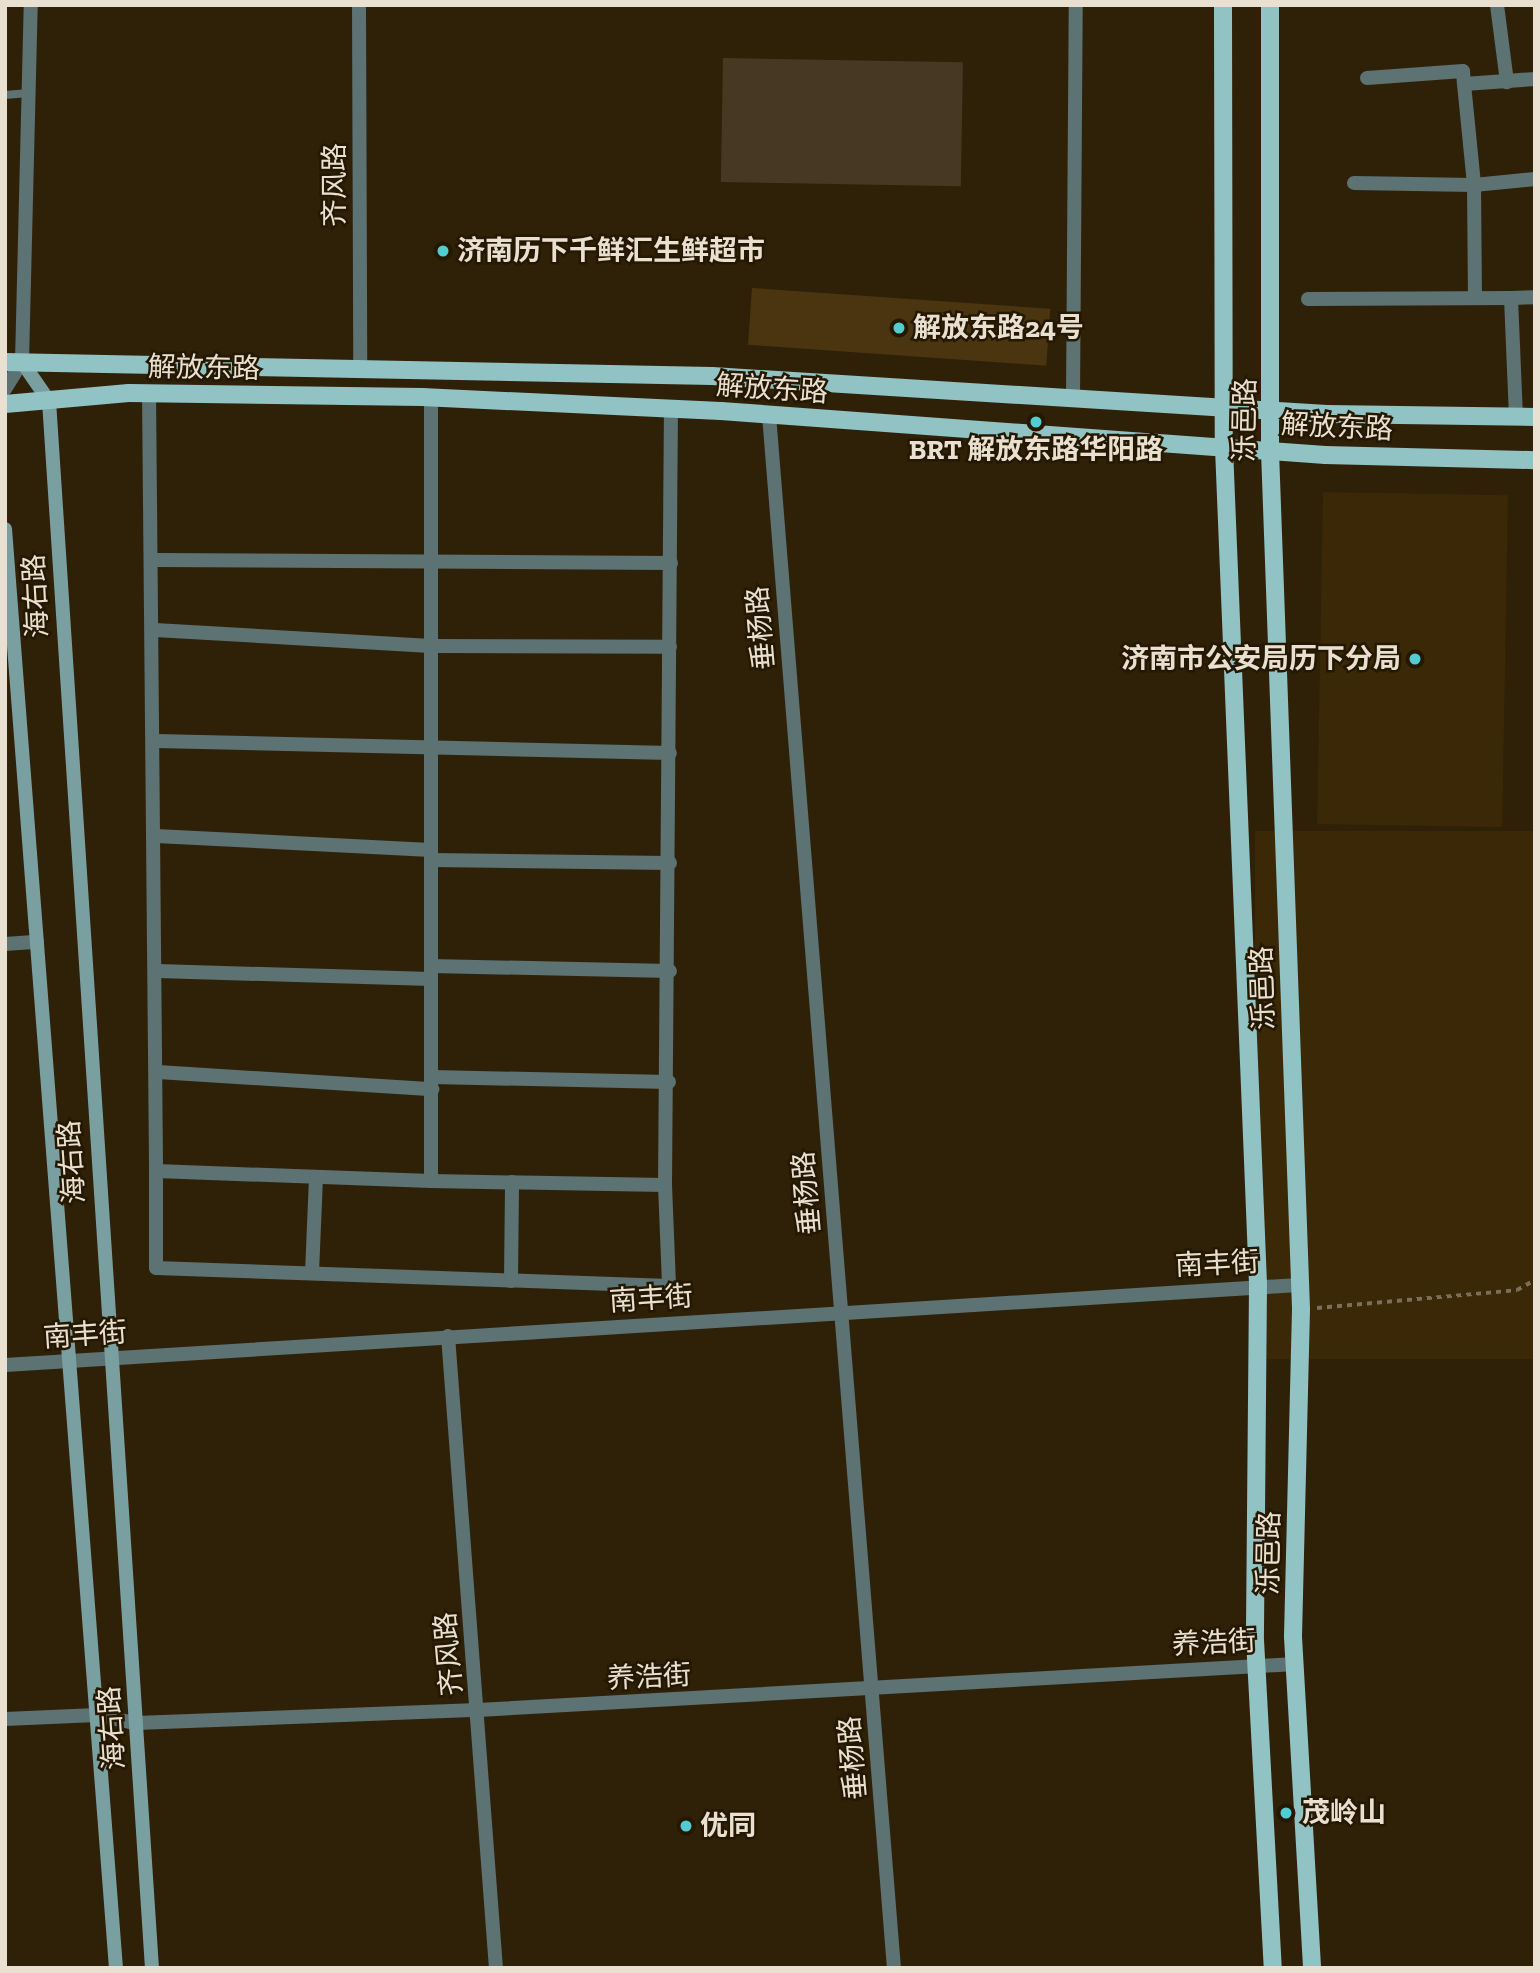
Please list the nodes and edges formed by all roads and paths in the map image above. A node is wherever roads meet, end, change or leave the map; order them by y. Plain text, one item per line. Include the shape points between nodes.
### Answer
1 (31, 5) edge
2 (359, 5) edge
3 (1076, 5) edge
4 (1223, 5) edge
5 (1270, 5) edge
6 (1497, 5) edge
7 (1367, 78) dead end
8 (1535, 79) edge
9 (1507, 82) junction
10 (1464, 84) junction
11 (29, 93) junction
12 (5, 95) edge
13 (1535, 179) edge
14 (1354, 183) dead end
15 (1474, 185) junction
16 (1475, 296) junction
17 (1535, 297) edge
18 (1511, 298) junction
19 (1308, 299) dead end
20 (14, 362) edge
21 (360, 365) junction
22 (5, 389) edge
23 (149, 393) junction
24 (431, 397) junction
25 (1073, 397) junction
26 (49, 401) junction
27 (5, 404) edge
28 (1224, 407) junction
29 (671, 409) junction
30 (1273, 410) junction
31 (769, 415) junction
32 (1516, 417) junction
33 (1535, 417) edge
34 (1224, 448) junction
35 (1270, 450) junction
36 (1535, 460) edge
37 (5, 529) edge
38 (154, 560) junction
39 (431, 562) junction
40 (671, 563) junction
41 (155, 630) junction
42 (431, 646) junction
43 (670, 647) junction
44 (156, 741) junction
45 (431, 748) junction
46 (670, 753) junction
47 (156, 836) junction
48 (431, 855) junction
49 (670, 863) junction
50 (37, 942) junction
51 (5, 944) edge
52 (158, 971) junction
53 (670, 971) junction
54 (431, 973) junction
55 (158, 1072) junction
56 (669, 1082) junction
57 (432, 1083) junction
58 (156, 1171) junction
59 (316, 1177) junction
60 (431, 1181) junction
61 (512, 1182) junction
62 (665, 1185) junction
63 (312, 1273) junction
64 (1535, 1280) edge
65 (511, 1281) junction
66 (1258, 1285) junction
67 (1300, 1285) junction
68 (1301, 1309) junction
69 (841, 1312) junction
70 (448, 1336) junction
71 (111, 1358) junction
72 (72, 1361) junction
73 (5, 1365) edge
74 (1256, 1664) junction
75 (1295, 1664) junction
76 (872, 1691) junction
77 (478, 1710) junction
78 (97, 1715) junction
79 (5, 1719) edge
80 (136, 1723) junction
81 (116, 1968) edge
82 (152, 1968) edge
83 (496, 1968) edge
84 (894, 1968) edge
85 (1273, 1968) edge
86 (1312, 1968) edge

1 - 11 street
2 - 21 street, 齐风路
3 - 25 street
4 - 28 main road, 泺邑路
5 - 30 main road, 泺邑路
6 - 9 street
7 - 10 street via 1463,71
8 - 9 street
9 - 10 street
10 - 15 street
11 - 12 lane
11 - 20 street
13 - 15 street
14 - 15 street
15 - 16 street
16 - 18 street
16 - 19 street
17 - 18 street
18 - 32 street
20 - 21 main road, 解放东路
20 - 22 street
20 - 26 main road
21 - 25 main road, 解放东路 via 712,376
23 - 24 main road, 解放东路
23 - 26 main road, 解放东路
23 - 38 street
24 - 29 main road, 解放东路
24 - 39 street
25 - 28 main road, 解放东路
26 - 27 main road, 解放东路
26 - 71 main road, 海右路
28 - 30 main road, 解放东路
28 - 34 main road, 泺邑路
29 - 31 main road, 解放东路
29 - 40 street
30 - 32 main road, 解放东路
30 - 35 main road, 泺邑路
31 - 34 main road, 解放东路
31 - 69 street, 垂杨路
32 - 33 main road, 解放东路
34 - 35 main road, 解放东路
34 - 66 main road, 泺邑路
35 - 36 main road, 解放东路
35 - 67 main road, 泺邑路
37 - 50 main road, 海右路
38 - 39 street
38 - 41 street
39 - 40 street
39 - 42 street
40 - 43 street
41 - 42 street
41 - 44 street
42 - 43 street
42 - 45 street
43 - 46 street
44 - 45 street
44 - 47 street
45 - 46 street
45 - 48 street
46 - 49 street
47 - 48 street
47 - 52 street
48 - 49 street
48 - 54 street
49 - 53 street
50 - 51 street
50 - 72 main road, 海右路
52 - 54 street
52 - 55 street
53 - 54 street
53 - 56 street
54 - 57 street
55 - 57 street
55 - 58 street
56 - 57 street
56 - 62 street
57 - 60 street
58 - 59 street
58 - 63 street via 156,1268
59 - 60 street
59 - 63 street
60 - 61 street
61 - 62 street
61 - 65 street
62 - 65 street via 669,1286
63 - 65 street
64 - 68 path via 1517,1290
66 - 67 street, 南丰街
66 - 69 street, 南丰街
66 - 74 main road, 泺邑路
67 - 68 main road, 泺邑路
68 - 75 main road, 泺邑路
69 - 70 street, 南丰街
69 - 76 street, 垂杨路
70 - 71 street, 南丰街
70 - 77 street, 齐风路
71 - 72 street, 南丰街
71 - 80 main road, 海右路
72 - 73 street, 南丰街
72 - 78 main road, 海右路
74 - 75 street, 养浩街
74 - 76 street, 养浩街
74 - 85 main road, 泺邑路
75 - 86 main road, 泺邑路
76 - 77 street, 养浩街
76 - 84 street, 垂杨路
77 - 80 street, 养浩街
77 - 83 street, 齐风路
78 - 79 street, 养浩街
78 - 80 street, 养浩街
78 - 81 main road, 海右路
80 - 82 main road, 海右路

